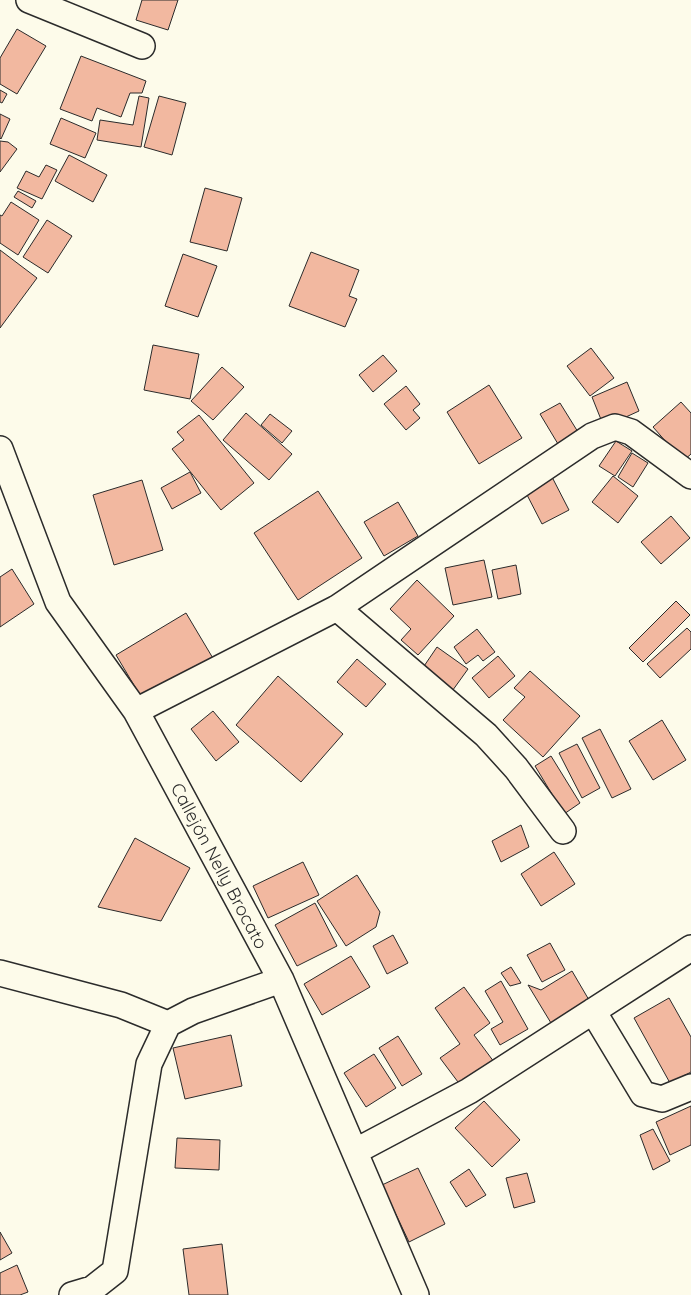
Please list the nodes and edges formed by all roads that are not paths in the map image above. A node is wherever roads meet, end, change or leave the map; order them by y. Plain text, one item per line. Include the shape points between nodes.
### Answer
1 (30, 0) edge
2 (142, 46) dead end
3 (3, 464) edge
4 (691, 476) edge
5 (337, 608) junction
6 (136, 710) junction
7 (563, 831) dead end
8 (691, 948) edge
9 (0, 973) edge
10 (281, 980) junction
11 (593, 1010) junction
12 (168, 1024) junction
13 (691, 1087) edge
14 (356, 1151) junction
15 (72, 1295) edge
16 (416, 1295) edge

1 - 2 street
3 - 6 street, Callejón Nelly Brocato via 58,602
4 - 5 street via 631,432 615,427 592,436
5 - 6 street
5 - 7 street via 486,735 516,768
6 - 10 street, Callejón Nelly Brocato
8 - 11 street
9 - 12 street via 121,1005
10 - 12 street via 193,1011
10 - 14 street, Callejón Nelly Brocato
11 - 13 street via 643,1094 662,1099
11 - 14 street via 469,1091
12 - 15 street via 148,1064 115,1271 92,1289
14 - 16 street, Callejón Nelly Brocato

